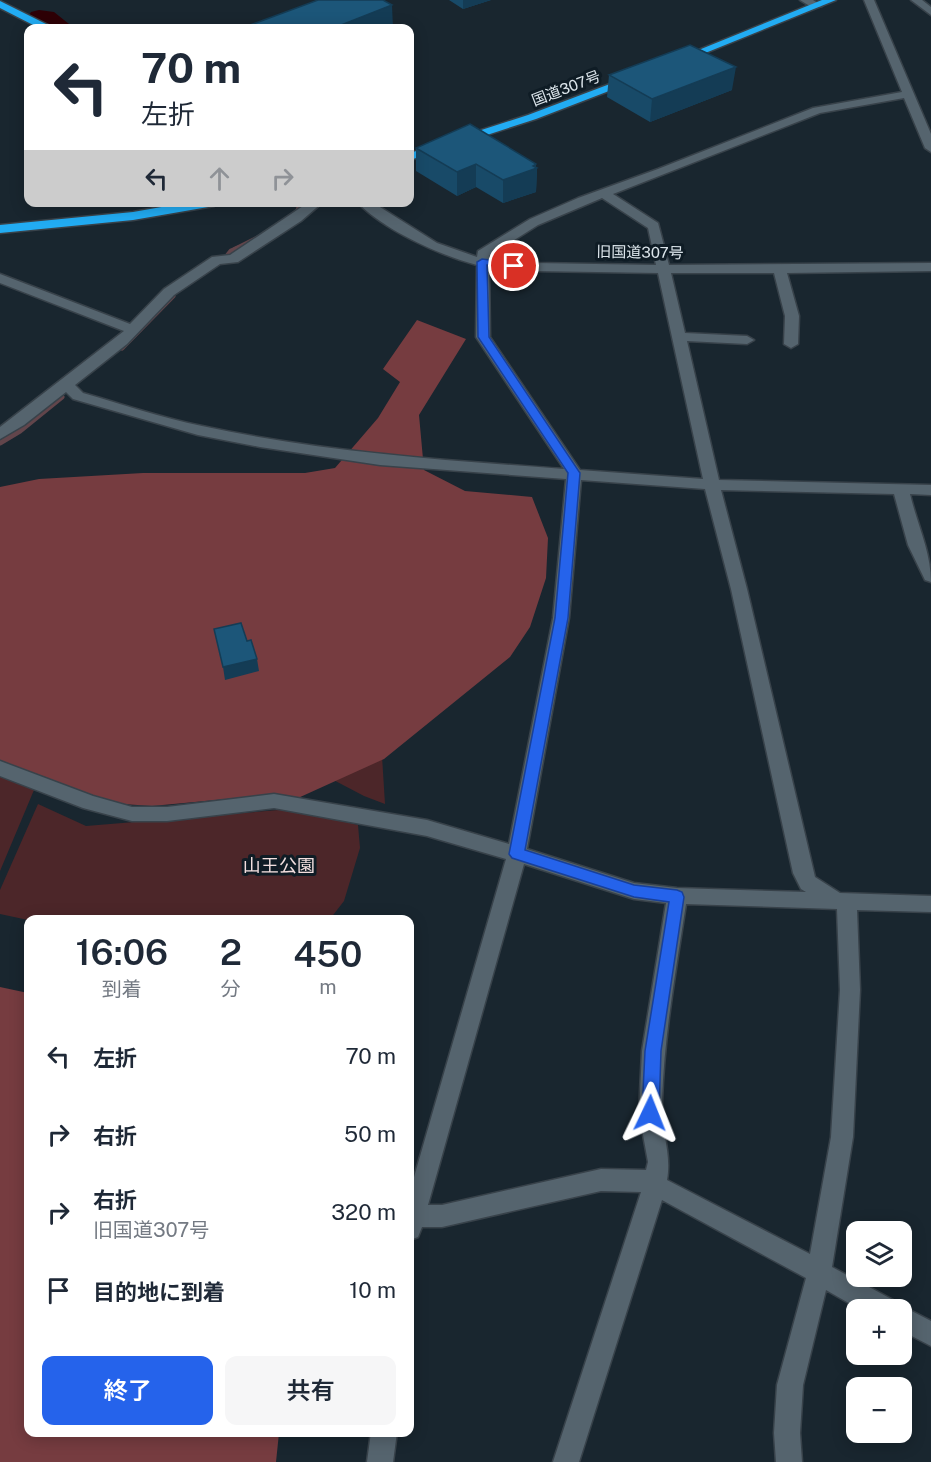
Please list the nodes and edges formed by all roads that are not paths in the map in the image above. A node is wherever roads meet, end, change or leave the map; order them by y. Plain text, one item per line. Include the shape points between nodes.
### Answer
1 (805, 0) edge
2 (831, 0) edge
3 (869, 0) edge
4 (916, 0) edge
5 (0, 4) edge
6 (817, 6) junction
7 (930, 11) edge
8 (38, 24) edge
9 (667, 64) edge
10 (645, 73) edge
11 (908, 94) junction
12 (931, 148) edge
13 (414, 156) edge
14 (603, 193) junction
15 (185, 207) edge
16 (311, 207) edge
17 (371, 207) edge
18 (0, 229) edge
19 (482, 262) junction
20 (931, 267) edge
21 (665, 269) junction
22 (780, 269) junction
23 (0, 278) edge
24 (133, 330) junction
25 (680, 337) junction
26 (747, 340) dead end
27 (791, 344) dead end
28 (67, 386) junction
29 (0, 434) edge
30 (574, 473) junction
31 (712, 485) junction
32 (901, 490) junction
33 (931, 490) edge
34 (931, 576) edge
35 (0, 768) edge
36 (517, 854) junction
37 (677, 897) junction
38 (842, 900) junction
39 (931, 904) edge
40 (655, 1185) junction
41 (414, 1212) edge
42 (414, 1221) edge
43 (819, 1272) junction
44 (867, 1299) edge
45 (912, 1324) edge
46 (931, 1334) edge
47 (383, 1437) edge
48 (380, 1462) edge
49 (566, 1462) edge
50 (789, 1462) edge

1 - 6 street
2 - 6 highway
3 - 11 street
4 - 7 street
5 - 8 highway
6 - 9 highway
10 - 13 highway, 国道307号 via 532,117
11 - 12 street
11 - 14 street via 824,108
14 - 19 street via 534,222 483,254
14 - 21 street via 654,226
15 - 18 highway
16 - 24 street via 244,252 169,292
17 - 19 street, 旧国道307号 via 431,245
19 - 21 street, 旧国道307号
19 - 30 street via 483,337
20 - 22 street, 旧国道307号
21 - 22 street, 旧国道307号
21 - 25 street
22 - 27 street via 792,316
23 - 24 street
24 - 28 street
25 - 26 street
25 - 31 street
28 - 29 street
28 - 30 street via 78,396 101,403 198,430 260,442 380,460
30 - 31 street
30 - 36 street via 561,618
31 - 32 street
31 - 38 street via 803,873 821,893
32 - 33 street
32 - 34 street via 910,530
35 - 36 street via 90,803 132,814 291,802 427,828
36 - 37 street via 634,891
36 - 41 street
37 - 38 street
37 - 40 street via 653,1051 650,1113 659,1162
38 - 39 street
38 - 43 street via 850,990 843,1126
40 - 42 street via 647,1181 601,1180
40 - 43 street
40 - 49 street
43 - 44 street
43 - 50 street via 790,1385
45 - 46 street
47 - 48 street

